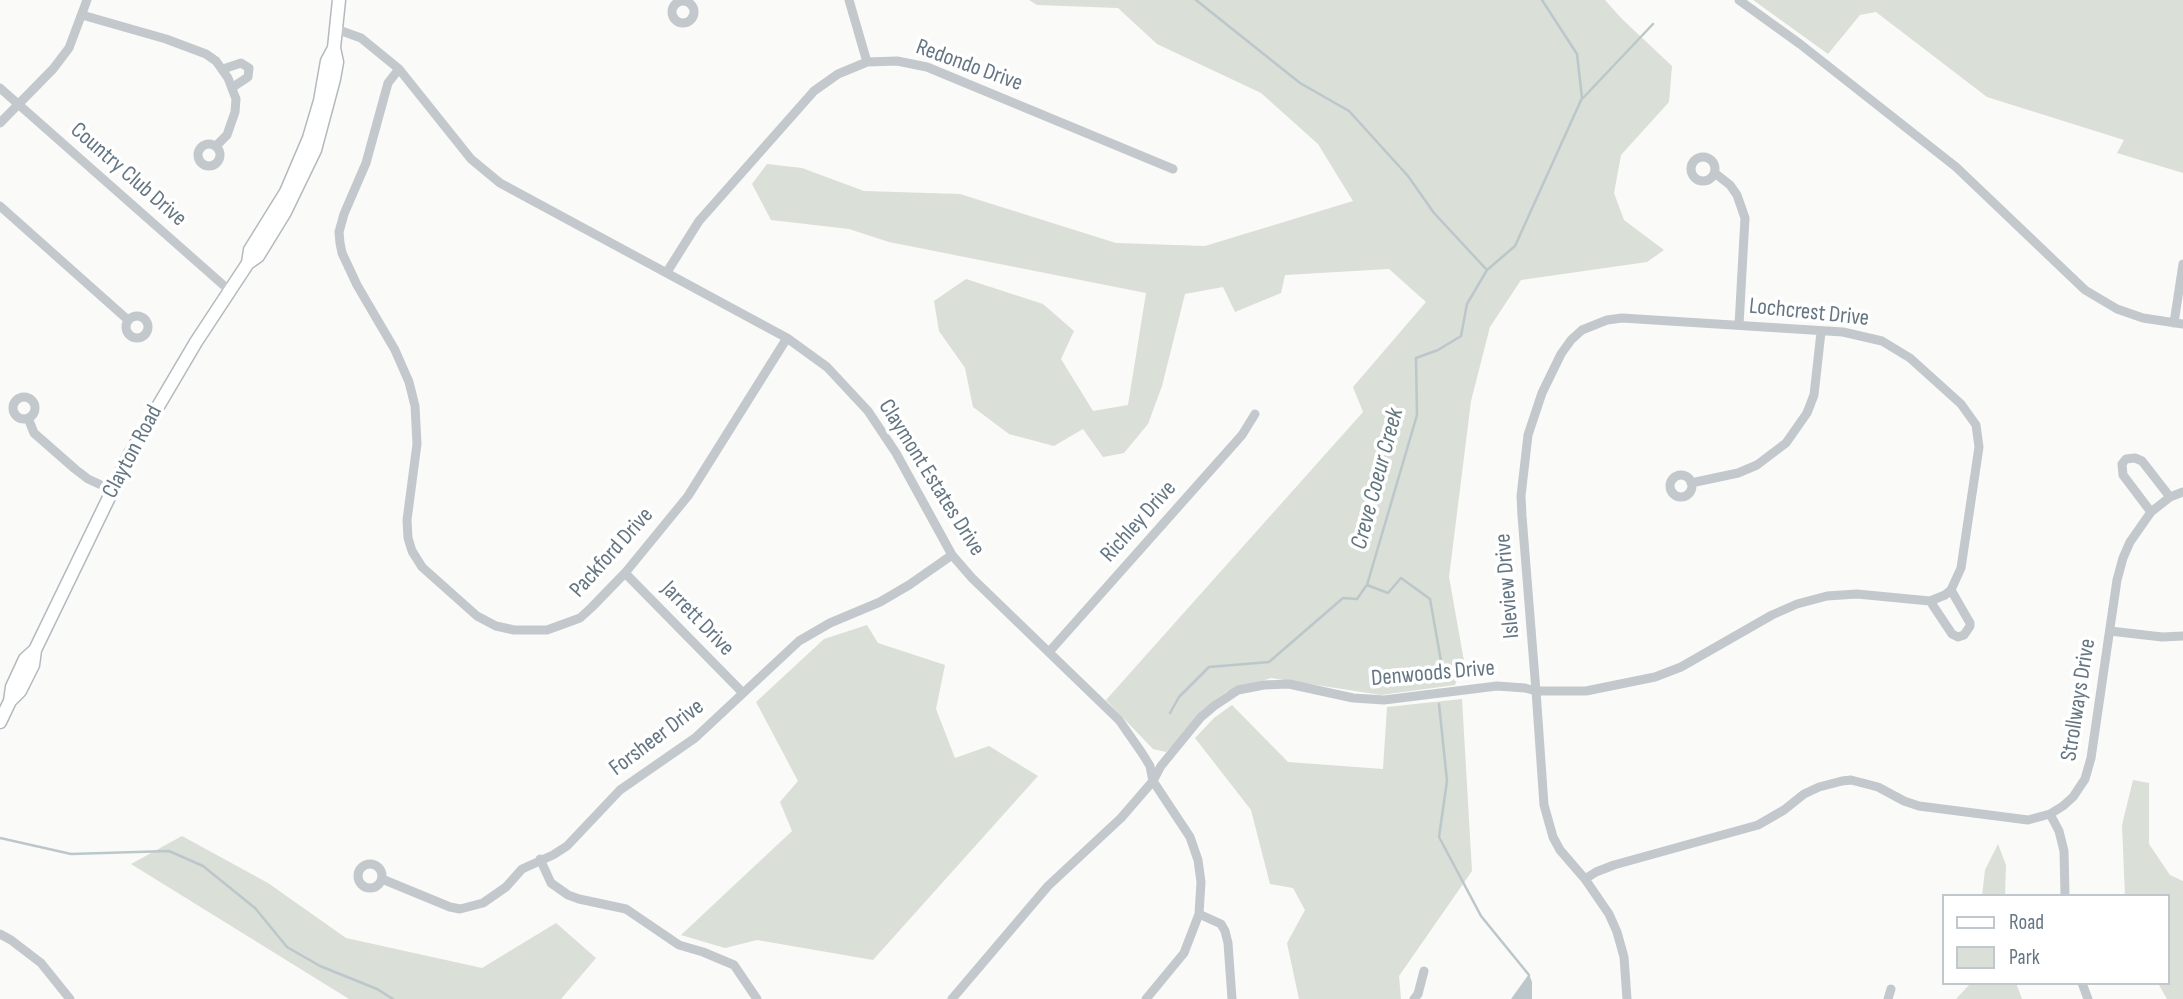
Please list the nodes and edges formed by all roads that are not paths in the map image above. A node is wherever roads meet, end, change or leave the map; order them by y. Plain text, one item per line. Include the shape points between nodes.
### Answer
1 (86, 0) edge
2 (339, 0) edge
3 (849, 0) edge
4 (1739, 0) edge
5 (82, 15) junction
6 (336, 29) junction
7 (867, 62) junction
8 (223, 69) junction
9 (400, 69) junction
10 (233, 87) junction
11 (0, 88) edge
12 (19, 105) junction
13 (0, 123) edge
14 (216, 146) dead end
15 (1173, 169) dead end
16 (1716, 174) dead end
17 (0, 206) edge
18 (2183, 264) edge
19 (667, 272) junction
20 (230, 291) junction
21 (128, 320) dead end
22 (2178, 324) edge
23 (1739, 325) junction
24 (1582, 330) joint
25 (1821, 332) junction
26 (787, 338) junction
27 (1255, 414) dead end
28 (28, 418) dead end
29 (1691, 483) dead end
30 (112, 490) junction
31 (2183, 492) edge
32 (2170, 498) junction
33 (2151, 512) junction
34 (952, 555) junction
35 (625, 573) junction
36 (1951, 590) junction
37 (1930, 601) junction
38 (2110, 631) junction
39 (2183, 636) edge
40 (1049, 652) junction
41 (1536, 691) junction
42 (742, 692) junction
43 (0, 722) edge
44 (1153, 781) junction
45 (2050, 814) junction
46 (540, 859) junction
47 (382, 879) dead end
48 (1585, 879) junction
49 (2065, 894) edge
50 (1199, 914) junction
51 (0, 934) edge
52 (1424, 971) dead end
53 (1891, 989) dead end
54 (70, 999) edge
55 (757, 999) edge
56 (952, 999) edge
57 (1146, 999) edge
58 (1232, 999) edge
59 (1414, 999) edge
60 (1627, 999) edge
61 (1888, 999) edge

1 - 5 street
2 - 6 main road, Clayton Road
3 - 7 street
4 - 22 street via 1956,167 2085,290 2117,309
5 - 8 street via 206,54
5 - 12 street via 69,48
6 - 9 street, Claymont Estates Drive via 361,38
6 - 20 main road, Clayton Road via 306,146 286,192
7 - 15 street, Redondo Drive via 927,67
7 - 19 street, Redondo Drive via 814,91 699,221
8 - 10 street
8 - 10 street via 242,63 249,68 248,77
9 - 19 street, Claymont Estates Drive via 486,174
9 - 35 street, Packford Drive via 388,83 366,163 339,232 342,253 395,350 415,406 416,456 407,520 412,551 422,567 477,616 514,630 547,630 580,618
10 - 14 street via 232,121
11 - 12 street, Country Club Drive
12 - 13 street
12 - 20 street, Country Club Drive
16 - 23 street via 1731,185 1745,218
17 - 21 street
18 - 22 street
19 - 26 street, Claymont Estates Drive
20 - 30 main road, Clayton Road via 155,408
23 - 24 street, Lochcrest Drive via 1622,318
23 - 25 street, Lochcrest Drive
24 - 41 street, Isleview Drive via 1561,354 1542,393 1524,454 1521,506
25 - 29 street via 1814,395 1786,443 1748,469
25 - 36 street, Lochcrest Drive via 1865,336 1896,348 1962,404 1976,425 1979,447 1961,568
26 - 34 street, Claymont Estates Drive via 840,379 868,411
26 - 35 street, Packford Drive via 688,496
27 - 40 street, Richley Drive via 1242,435
28 - 30 street via 34,433 75,469
30 - 43 main road, Clayton Road via 35,650 25,659
31 - 32 street, Strollways Drive
32 - 33 street, Strollways Drive
32 - 33 street via 2142,461 2126,460 2123,475
33 - 38 street, Strollways Drive via 2123,558
34 - 40 street, Claymont Estates Drive
34 - 42 street, Forsheer Drive via 880,602 814,631
35 - 42 street, Jarrett Drive
36 - 37 street
36 - 37 street via 1970,622 1964,635 1958,637 1948,630
37 - 41 street, Denwoods Drive via 1827,596 1772,615 1704,656 1655,677 1587,691
38 - 39 street
38 - 45 street, Strollways Drive via 2085,779 2073,797
40 - 44 street, Claymont Estates Drive via 1119,720 1150,766
41 - 44 street, Denwoods Drive via 1497,686 1384,700 1338,696 1289,684 1251,687 1227,696 1201,718
41 - 48 street, Isleview Drive via 1547,821 1560,850
42 - 46 street, Forsheer Drive via 695,738 620,790 566,846
44 - 50 street, Claymont Estates Drive via 1182,823 1198,860
44 - 56 street, Denwoods Drive via 1121,818 1048,886
45 - 48 street via 2028,820 1933,809 1865,783 1842,781 1804,794 1758,825 1615,865
45 - 49 street via 2064,852
46 - 47 street, Forsheer Drive via 522,869 493,898 460,909 439,905
46 - 55 street via 551,883 568,895 626,909 678,945 734,965
48 - 60 street, Isleview Drive via 1617,932
50 - 57 street, Claymont Estates Drive via 1184,953
50 - 58 street via 1225,931
51 - 54 street via 41,963
52 - 59 street
53 - 61 street

